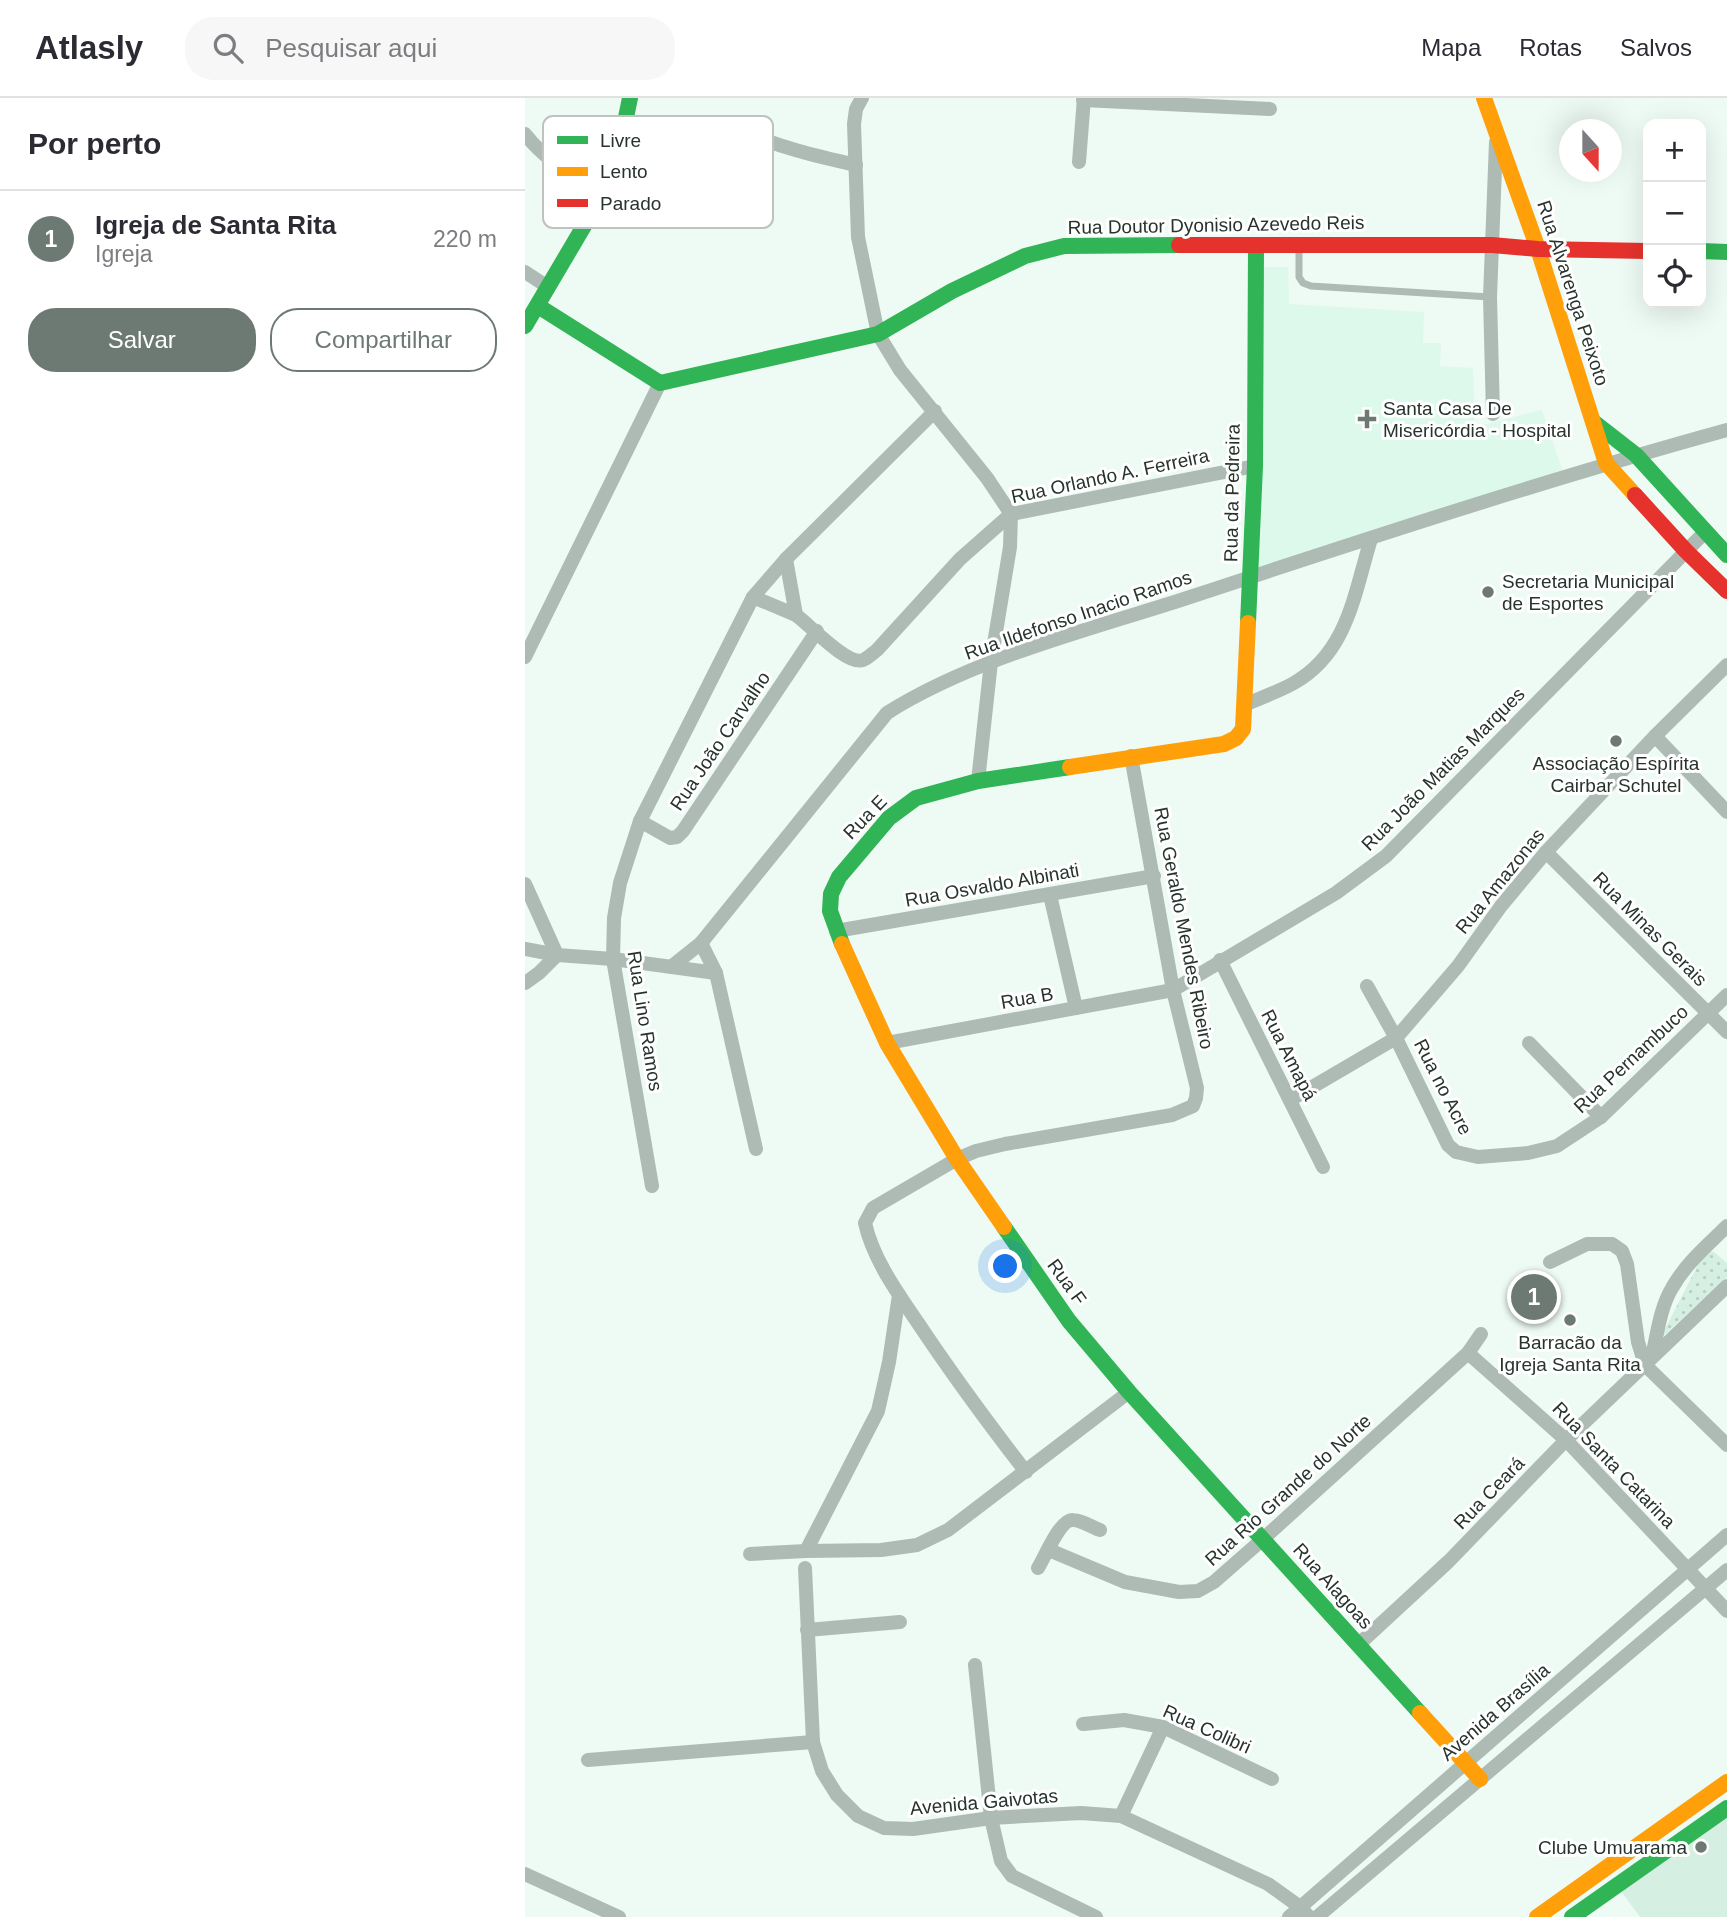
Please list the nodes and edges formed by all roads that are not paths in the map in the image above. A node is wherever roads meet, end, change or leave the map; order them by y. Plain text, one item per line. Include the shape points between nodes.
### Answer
1 (630, 98) edge
2 (862, 98) edge
3 (1484, 98) edge
4 (1084, 99) edge
5 (1270, 109) dead end
6 (626, 116) edge
7 (525, 134) edge
8 (1497, 136) junction
9 (773, 144) edge
10 (543, 154) edge
11 (1079, 162) dead end
12 (856, 165) junction
13 (583, 228) edge
14 (1299, 244) junction
15 (1492, 245) junction
16 (1256, 246) junction
17 (1538, 249) junction
18 (1643, 251) edge
19 (1706, 251) edge
20 (1727, 252) edge
21 (525, 272) edge
22 (548, 287) junction
23 (1490, 297) junction
24 (538, 306) junction
25 (525, 326) edge
26 (878, 334) junction
27 (660, 383) junction
28 (935, 411) junction
29 (1493, 414) dead end
30 (1595, 423) junction
31 (1727, 430) edge
32 (1636, 455) junction
33 (1606, 463) junction
34 (1255, 466) junction
35 (1011, 514) junction
36 (1705, 533) junction
37 (1371, 539) junction
38 (1686, 551) junction
39 (1727, 555) edge
40 (786, 559) junction
41 (1252, 577) junction
42 (1727, 591) edge
43 (753, 597) junction
44 (796, 615) junction
45 (817, 631) junction
46 (525, 657) edge
47 (991, 662) junction
48 (1727, 665) edge
49 (1244, 705) junction
50 (1655, 736) junction
51 (1236, 738) joint
52 (1131, 756) junction
53 (978, 781) junction
54 (1727, 812) edge
55 (640, 821) junction
56 (1546, 852) junction
57 (1154, 876) junction
58 (526, 892) edge
59 (1050, 895) junction
60 (836, 931) junction
61 (701, 943) junction
62 (525, 949) edge
63 (557, 955) junction
64 (613, 959) junction
65 (1220, 960) junction
66 (671, 967) junction
67 (716, 973) junction
68 (525, 982) edge
69 (1367, 986) dead end
70 (1173, 990) junction
71 (1727, 995) edge
72 (1076, 1008) junction
73 (1708, 1014) junction
74 (1727, 1032) edge
75 (1396, 1038) junction
76 (887, 1043) junction
77 (1529, 1043) dead end
78 (1290, 1100) junction
79 (1601, 1117) junction
80 (1557, 1146) joint
81 (756, 1149) dead end
82 (957, 1159) junction
83 (1323, 1167) dead end
84 (652, 1186) dead end
85 (1725, 1233) edge
86 (1550, 1262) dead end
87 (1727, 1286) edge
88 (899, 1295) junction
89 (1481, 1334) dead end
90 (1468, 1353) junction
91 (1648, 1362) junction
92 (1129, 1392) junction
93 (1155, 1420) joint
94 (1566, 1440) junction
95 (1727, 1443) edge
96 (1025, 1472) junction
97 (1100, 1530) dead end
98 (1727, 1535) edge
99 (1263, 1539) junction
100 (1049, 1550) junction
101 (806, 1551) junction
102 (750, 1554) dead end
103 (805, 1568) dead end
104 (1038, 1568) dead end
105 (1688, 1570) junction
106 (1727, 1570) edge
107 (1706, 1588) junction
108 (1727, 1611) edge
109 (900, 1622) dead end
110 (807, 1630) junction
111 (1358, 1645) junction
112 (975, 1665) dead end
113 (1083, 1724) dead end
114 (1163, 1727) junction
115 (813, 1742) junction
116 (588, 1760) dead end
117 (1466, 1763) junction
118 (1272, 1779) dead end
119 (1480, 1779) junction
120 (1727, 1782) edge
121 (1727, 1808) edge
122 (1121, 1816) junction
123 (991, 1818) junction
124 (527, 1877) edge
125 (1299, 1914) edge
126 (619, 1917) edge
127 (1096, 1917) edge
128 (1317, 1917) edge
129 (1537, 1917) edge
130 (1572, 1917) edge

1 - 6 street
2 - 12 street via 854,124
3 - 8 street, Rua Alvarenga Peixoto
4 - 5 street
4 - 11 street
7 - 10 street
8 - 15 street, Rua Alvarenga Peixoto
8 - 17 street, Rua Alvarenga Peixoto
9 - 12 street
12 - 26 street via 858,237
13 - 22 street
14 - 15 street, Rua Doutor Dyonisio Azevedo Reis
14 - 16 street, Rua Doutor Dyonisio Azevedo Reis
14 - 23 lane via 1303,284
15 - 17 street, Rua Doutor Dyonisio Azevedo Reis
15 - 23 street, Rua Alvarenga Peixoto
16 - 26 street, Rua Doutor Dyonisio Azevedo Reis via 1064,246 1025,256
16 - 34 street, Rua da Pedreira
17 - 18 street, Rua Doutor Dyonisio Azevedo Reis
17 - 30 street, Rua Alvarenga Peixoto
19 - 20 street
21 - 22 street
22 - 24 street
23 - 29 street, Rua Alvarenga Peixoto
24 - 25 street
24 - 27 street
26 - 27 street, Rua Doutor Dyonisio Azevedo Reis
26 - 28 street via 900,370
27 - 46 street
28 - 35 street
28 - 40 street
30 - 32 street
30 - 33 street, Rua Alvarenga Peixoto
31 - 32 street, Rua Ildefonso Inacio Ramos
32 - 33 street, Rua Ildefonso Inacio Ramos
32 - 36 street
33 - 37 street, Rua Ildefonso Inacio Ramos
33 - 38 street
34 - 35 street, Rua Orlando A. Ferreira
34 - 41 street, Rua da Pedreira
35 - 45 street, Rua Orlando A. Ferreira via 960,559 863,660 841,653
35 - 47 street
36 - 38 street, Rua João Matias Marques
36 - 39 street
37 - 41 street, Rua Ildefonso Inacio Ramos
37 - 49 street via 1346,622 1323,661 1294,683
38 - 42 street
38 - 65 street, Rua João Matias Marques via 1386,856 1336,893
40 - 43 street
40 - 44 street
41 - 47 street, Rua Ildefonso Inacio Ramos
41 - 49 street, Rua da Pedreira
43 - 44 street, Rua Orlando A. Ferreira
43 - 55 street
44 - 45 street, Rua Orlando A. Ferreira
45 - 55 street, Rua João Carvalho via 683,831 670,838
47 - 53 street
47 - 61 street, Rua Ildefonso Inacio Ramos via 887,713
48 - 50 street, Rua Amazonas
49 - 51 street, Rua da Pedreira via 1243,729
50 - 54 street
50 - 56 street, Rua Amazonas
51 - 52 street, Rua E via 1224,744
52 - 53 street, Rua E
52 - 57 street, Rua Geraldo Mendes Ribeiro
53 - 60 street, Rua E via 916,798 888,818 839,877 831,894
55 - 64 street, Rua Lino Ramos via 620,883
56 - 73 street, Rua Minas Gerais
56 - 75 street, Rua Amazonas
57 - 59 street, Rua Osvaldo Albinati
57 - 70 street, Rua Geraldo Mendes Ribeiro
58 - 63 street
59 - 60 street, Rua Osvaldo Albinati
59 - 72 street
60 - 76 street, Rua E
61 - 66 street, Rua Ildefonso Inacio Ramos
61 - 67 street
62 - 63 street
63 - 64 street
63 - 68 street
64 - 66 street
64 - 84 street, Rua Lino Ramos
65 - 70 street, Rua João Matias Marques
65 - 78 street, Rua Amapá
66 - 67 street
67 - 81 street
69 - 75 street, Rua no Acre
70 - 72 street, Rua B
70 - 82 street, Rua Geraldo Mendes Ribeiro via 1197,1088 1193,1106 1172,1115 1005,1144
71 - 73 street, Rua Pernambuco
72 - 76 street, Rua B
73 - 74 street, Rua Minas Gerais
73 - 79 street, Rua Pernambuco
75 - 78 street, Rua Amazonas
75 - 80 street, Rua no Acre via 1436,1123 1456,1152 1478,1157
76 - 82 street, Rua E
77 - 79 street
78 - 83 street, Rua Amapá
79 - 80 street, Rua Pernambuco
82 - 88 street via 873,1208 865,1223 869,1240
82 - 92 street, Rua F via 1069,1321
85 - 91 street via 1690,1261 1671,1290
86 - 91 street via 1587,1244 1612,1244 1622,1251 1637,1342
87 - 91 street, Rua Ceará
88 - 96 street
88 - 101 street via 878,1411
89 - 90 street, Rua Rio Grande do Norte
90 - 94 street, Rua Santa Catarina
90 - 99 street, Rua Rio Grande do Norte
91 - 94 street, Rua Ceará
91 - 95 street
92 - 93 street, Rua F
92 - 96 street
93 - 99 street, Rua Alagoas
94 - 105 street, Rua Santa Catarina
94 - 111 street, Rua Ceará via 1496,1514
96 - 101 street via 948,1530 917,1545
97 - 100 street via 1073,1520 1065,1522
98 - 105 street, Avenida Brasília
99 - 100 street, Rua Rio Grande do Norte via 1214,1582 1198,1591 1179,1592 1125,1582
99 - 111 street, Rua Alagoas
100 - 104 street
101 - 102 street
103 - 110 street, Avenida Gaivotas
105 - 107 street, Rua Santa Catarina
105 - 117 street, Avenida Brasília
106 - 107 street
107 - 108 street, Rua Santa Catarina
107 - 119 street
109 - 110 street
110 - 115 street, Avenida Gaivotas
111 - 117 street, Rua Alagoas
112 - 123 street
113 - 114 street, Rua Colibri via 1124,1720
114 - 118 street, Rua Colibri
114 - 122 street
115 - 116 street
115 - 123 street, Avenida Gaivotas via 822,1771 837,1795 858,1816 884,1828 913,1829
117 - 119 street, Rua Alagoas
117 - 125 street, Avenida Brasília
119 - 128 street
120 - 129 street
121 - 130 street
122 - 123 street, Avenida Gaivotas via 1080,1813
122 - 125 street, Avenida Gaivotas via 1268,1884
123 - 127 street via 1001,1861 1012,1876
124 - 126 street

